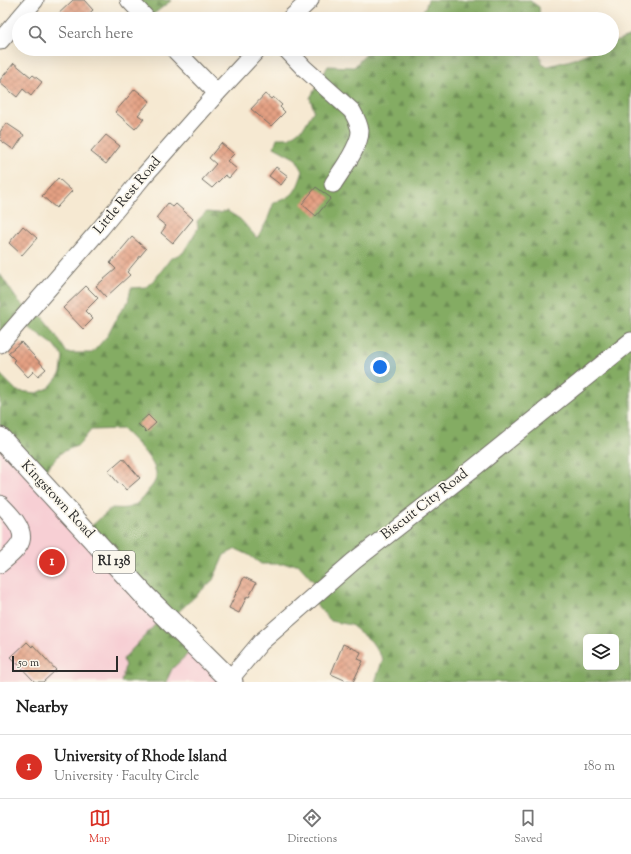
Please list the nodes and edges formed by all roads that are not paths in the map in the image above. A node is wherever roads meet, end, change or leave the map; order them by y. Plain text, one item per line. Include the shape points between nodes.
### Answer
1 (35, 0) edge
2 (129, 0) edge
3 (310, 0) edge
4 (25, 12) edge
5 (140, 12) edge
6 (297, 12) edge
7 (12, 27) edge
8 (0, 41) edge
9 (181, 56) edge
10 (251, 56) edge
11 (293, 56) edge
12 (217, 93) junction
13 (333, 184) dead end
14 (631, 341) edge
15 (0, 344) edge
16 (0, 438) edge
17 (0, 504) edge
18 (0, 564) edge
19 (231, 681) edge

1 - 4 street
2 - 5 street
3 - 6 street
7 - 8 street
9 - 12 street
10 - 12 street, Little Rest Road
11 - 13 street via 352,111 358,120 360,133 356,147
12 - 15 street, Little Rest Road
14 - 19 street, Biscuit City Road via 354,561 261,642
16 - 19 main road, Kingstown Road / RI 138 via 147,598
17 - 18 street via 12,517 20,531 21,540 15,550

